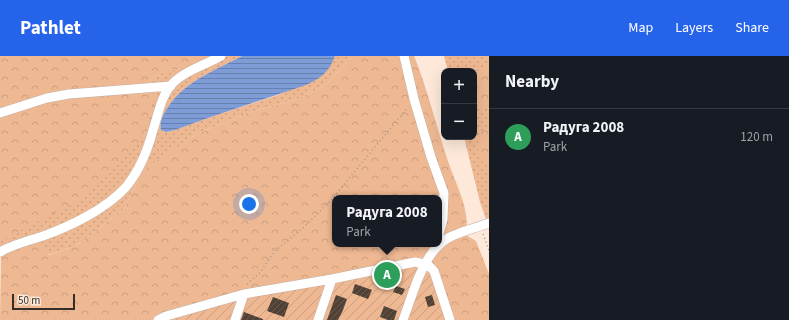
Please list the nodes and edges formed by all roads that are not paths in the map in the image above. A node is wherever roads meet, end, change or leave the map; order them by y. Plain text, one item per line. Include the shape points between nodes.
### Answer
1 (221, 56) edge
2 (404, 56) edge
3 (171, 86) junction
4 (0, 113) edge
5 (442, 222) edge
6 (485, 225) edge
7 (442, 242) edge
8 (435, 247) edge
9 (0, 252) edge
10 (425, 264) junction
11 (332, 279) junction
12 (244, 294) junction
13 (158, 320) edge
14 (235, 320) edge
15 (318, 320) edge
16 (403, 320) edge
17 (450, 320) edge

1 - 3 street via 184,75
2 - 5 street via 414,99 444,193
3 - 4 street via 69,94
3 - 9 street via 163,100 142,161 120,193 65,227
6 - 7 street via 453,235
8 - 10 street
10 - 11 street via 410,263
10 - 16 street
10 - 17 street via 431,267 437,276
11 - 12 street
11 - 15 street
12 - 13 street
12 - 14 street

